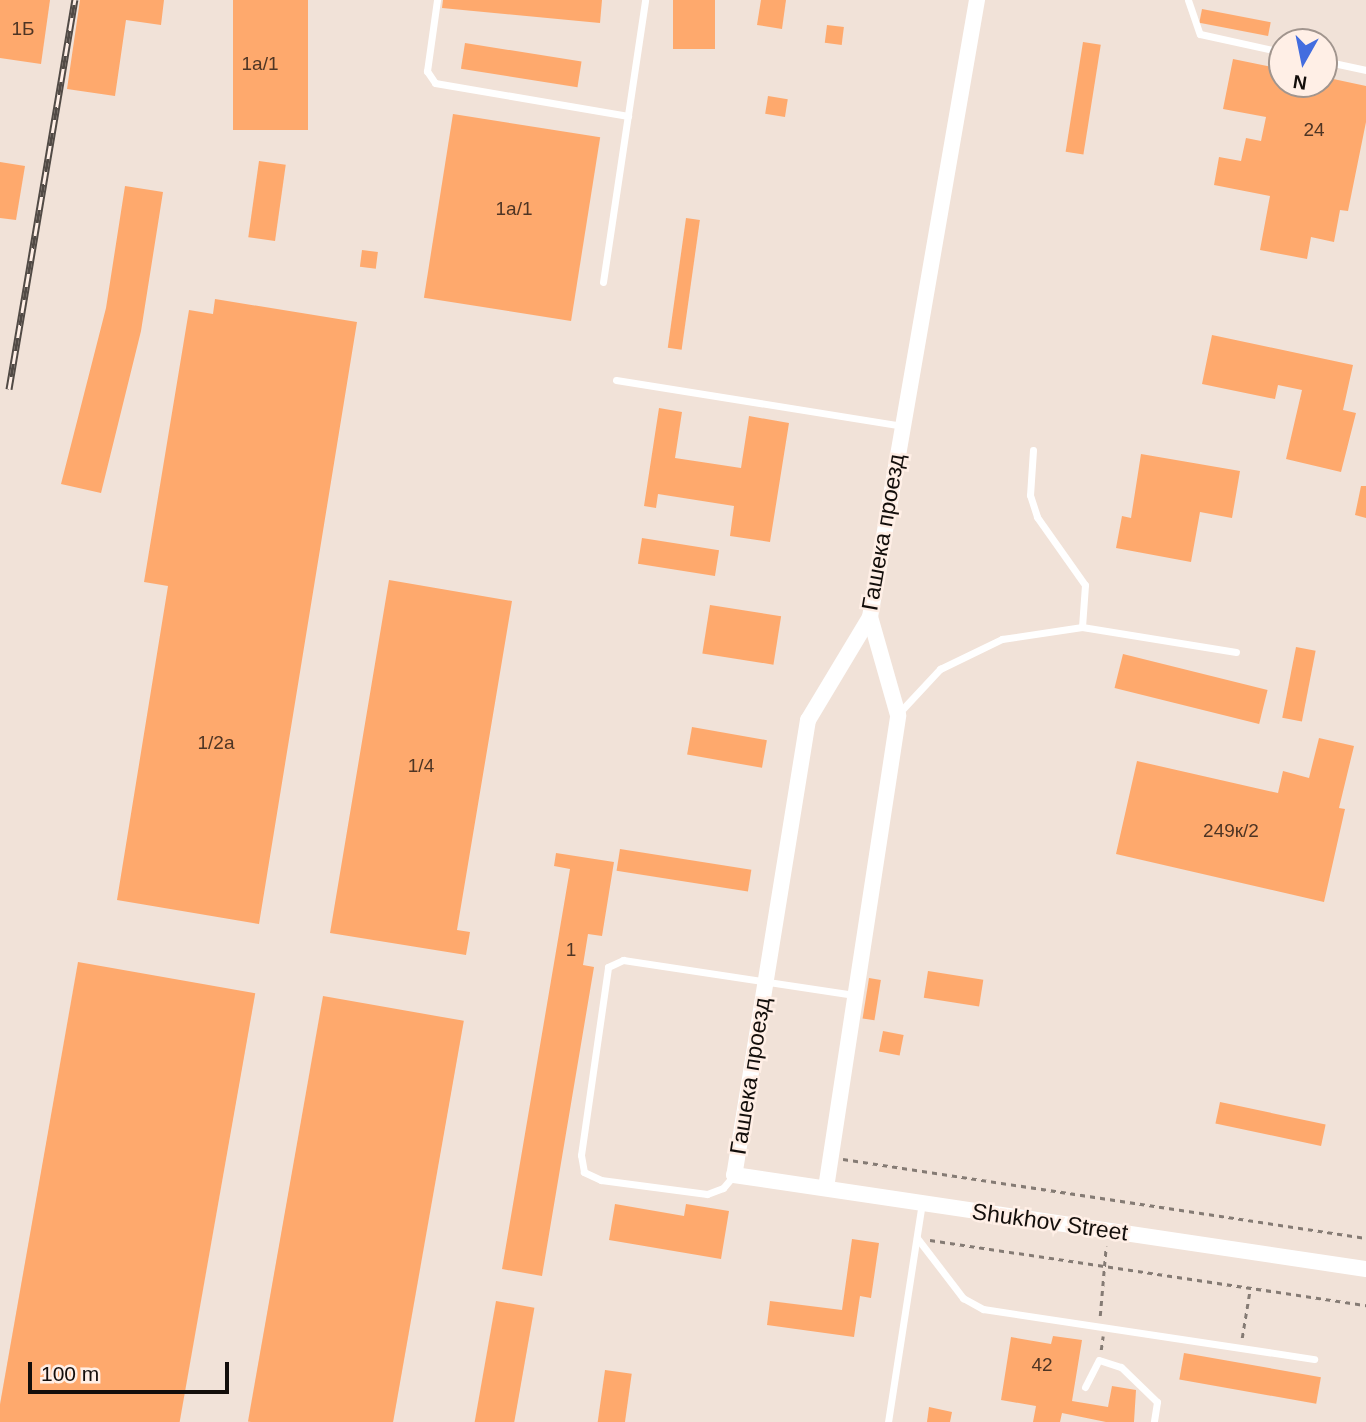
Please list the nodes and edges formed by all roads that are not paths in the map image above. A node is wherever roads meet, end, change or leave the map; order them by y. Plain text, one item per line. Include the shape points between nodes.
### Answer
1 (437, 0) edge
2 (645, 0) edge
3 (977, 0) edge
4 (1188, 0) edge
5 (1268, 49) edge
6 (1338, 64) edge
7 (1366, 70) edge
8 (628, 116) junction
9 (603, 282) dead end
10 (616, 380) dead end
11 (902, 426) junction
12 (1033, 450) dead end
13 (870, 617) junction
14 (1082, 627) junction
15 (1236, 652) dead end
16 (898, 715) junction
17 (764, 982) junction
18 (854, 995) junction
19 (734, 1175) junction
20 (826, 1188) junction
21 (922, 1203) junction
22 (917, 1238) junction
23 (1366, 1269) edge
24 (1314, 1359) dead end
25 (1086, 1387) dead end
26 (888, 1422) edge
27 (1154, 1422) edge

1 - 8 lane via 427,71 435,83
2 - 8 lane
3 - 11 street, Гашека проезд
4 - 5 lane via 1199,34
6 - 7 lane
8 - 9 lane
10 - 11 lane
11 - 13 street, Гашека проезд
12 - 14 lane via 1030,495 1037,517 1085,585
13 - 16 street
13 - 17 street, Гашека проезд via 808,720
14 - 15 lane
14 - 16 lane via 977,648 940,669
16 - 18 street
17 - 18 lane
17 - 19 street, Гашека проезд
17 - 19 lane via 623,960 612,963 606,974 581,1155 584,1172 601,1180 707,1194 723,1188
18 - 20 street
19 - 20 street, Shukhov Street
20 - 21 street, Shukhov Street
21 - 22 lane
21 - 23 street, Shukhov Street
22 - 24 lane via 963,1298 976,1307
22 - 26 lane
25 - 27 lane via 1099,1360 1121,1367 1157,1402

